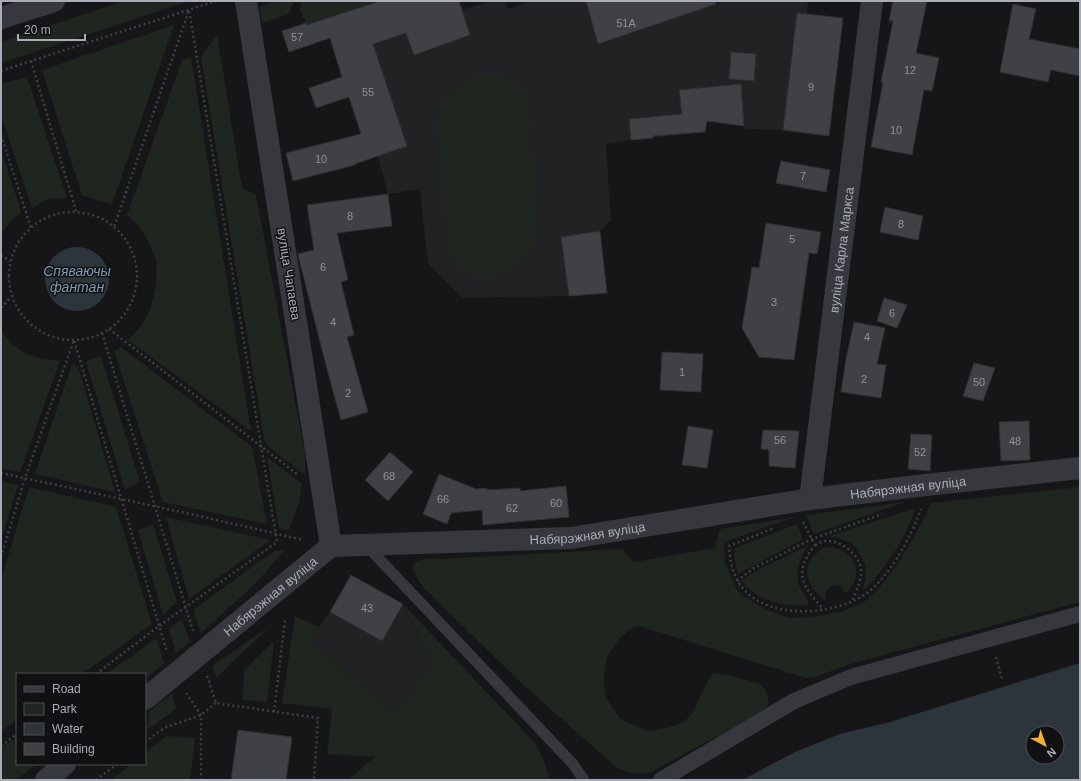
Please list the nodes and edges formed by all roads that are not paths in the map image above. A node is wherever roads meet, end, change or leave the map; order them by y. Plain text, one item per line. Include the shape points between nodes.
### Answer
1 (54, 1) edge
2 (246, 1) edge
3 (872, 1) edge
4 (1, 18) edge
5 (1080, 468) edge
6 (801, 500) junction
7 (366, 545) junction
8 (331, 546) junction
9 (1080, 614) edge
10 (146, 698) edge
11 (64, 765) edge
12 (46, 780) edge
13 (584, 780) edge
14 (661, 780) edge

1 - 4 street
2 - 8 street, вуліца Чапаева
3 - 6 street, вуліца Карла Маркса
5 - 6 street, Набярэжная вуліца
6 - 7 street, Набярэжная вуліца via 571,538
7 - 8 street, Набярэжная вуліца
7 - 13 lane via 573,764
8 - 10 street, Набярэжная вуліца
9 - 14 street via 851,677 794,701
11 - 12 street

